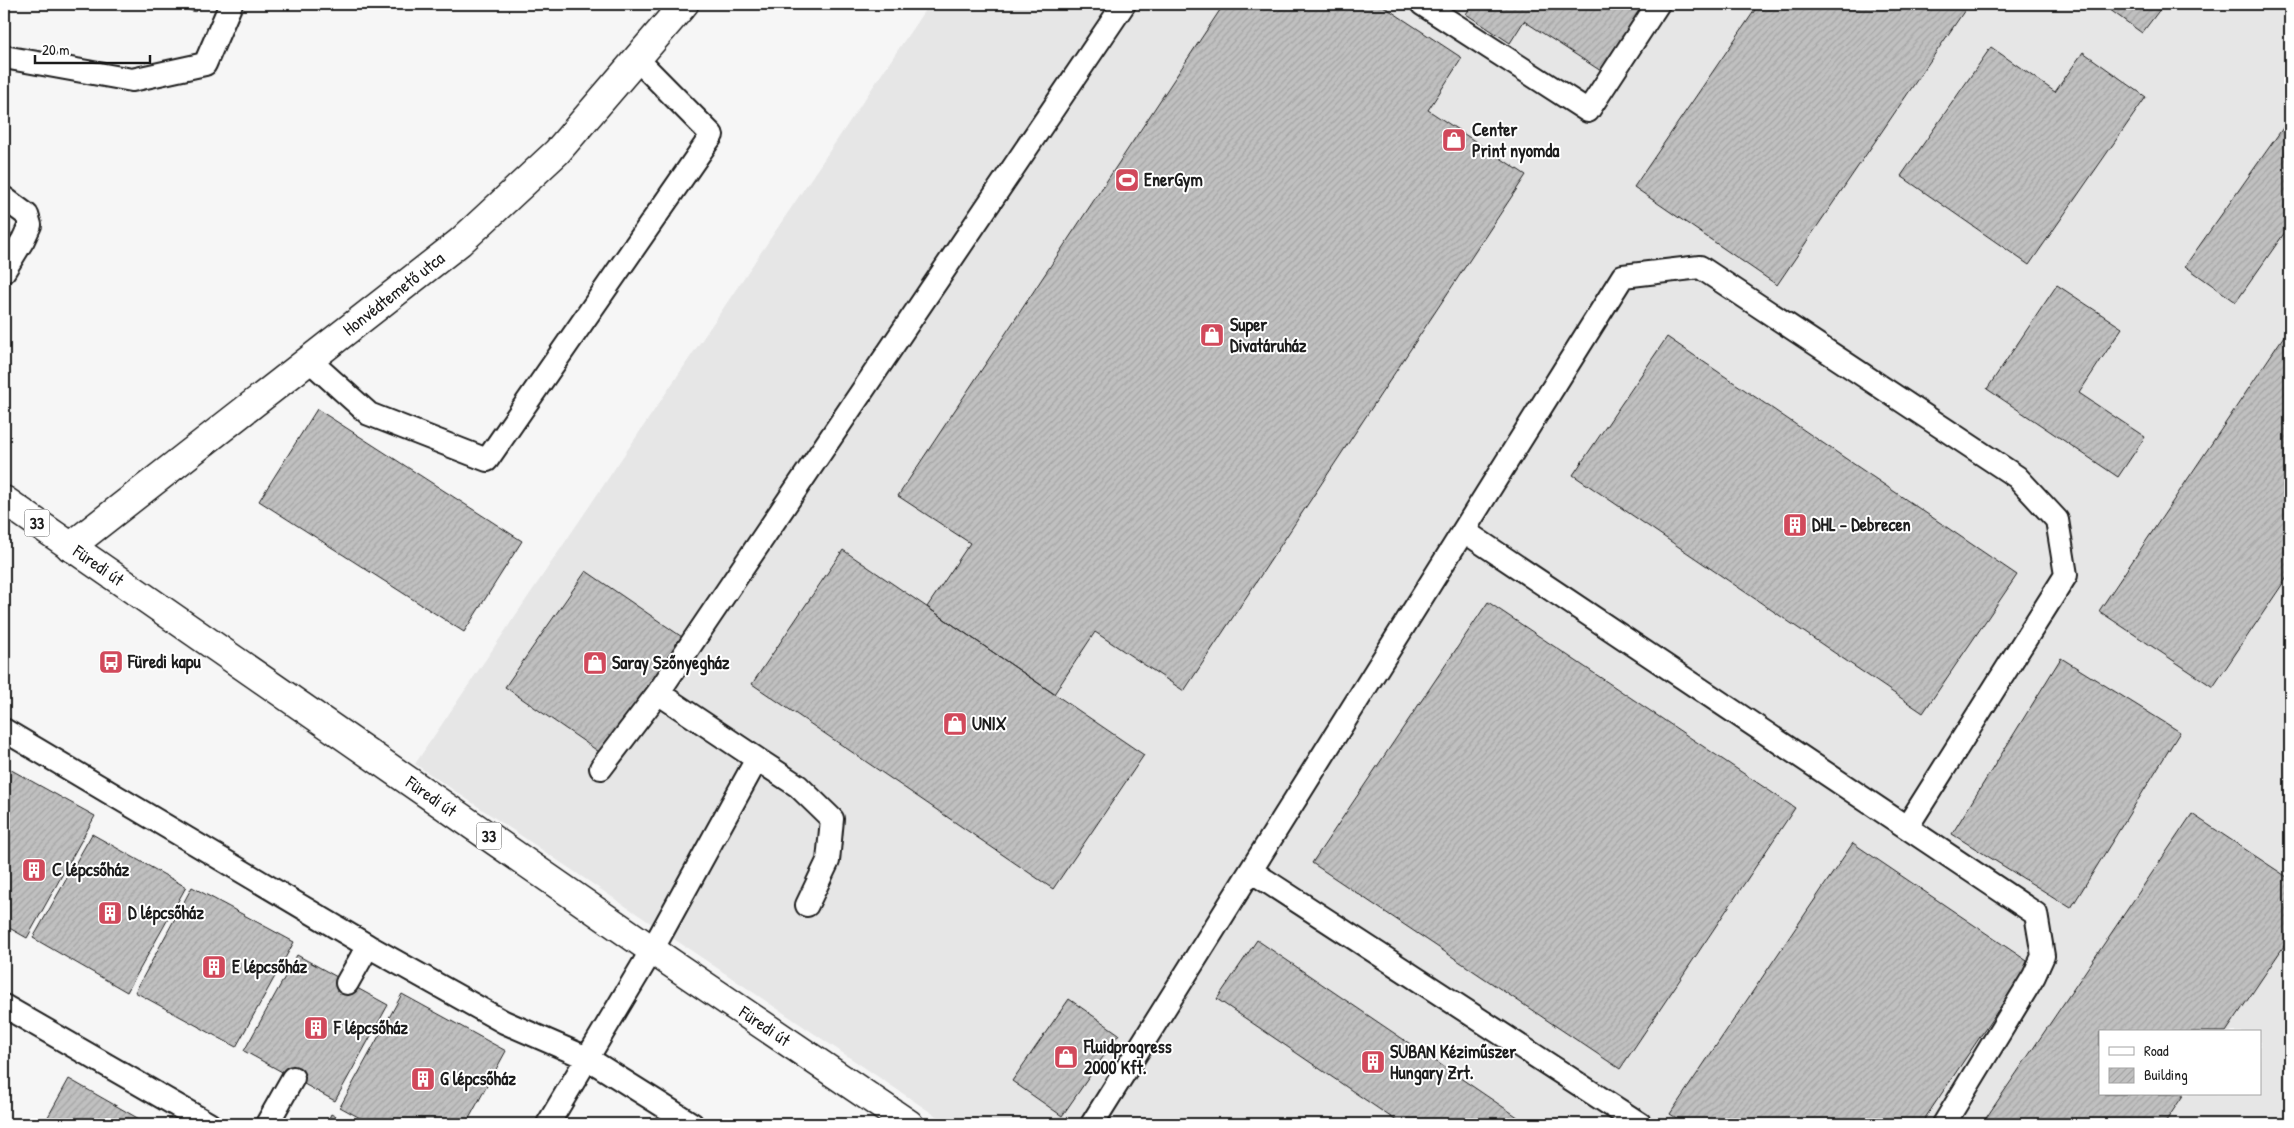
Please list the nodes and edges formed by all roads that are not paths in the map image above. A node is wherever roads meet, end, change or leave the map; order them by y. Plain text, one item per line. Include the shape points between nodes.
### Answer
1 (231, 4) edge
2 (684, 4) edge
3 (1124, 4) edge
4 (1422, 4) edge
5 (1658, 4) edge
6 (4, 56) edge
7 (637, 59) junction
8 (4, 198) edge
9 (4, 271) edge
10 (309, 360) junction
11 (4, 500) edge
12 (1464, 531) junction
13 (70, 547) junction
14 (658, 693) junction
15 (4, 730) edge
16 (757, 758) junction
17 (601, 768) dead end
18 (1907, 827) junction
19 (1251, 871) junction
20 (807, 905) dead end
21 (368, 946) junction
22 (652, 950) junction
23 (347, 983) dead end
24 (4, 1006) edge
25 (587, 1058) junction
26 (293, 1078) dead end
27 (209, 1124) edge
28 (266, 1124) edge
29 (548, 1124) edge
30 (692, 1124) edge
31 (909, 1124) edge
32 (1092, 1124) edge
33 (1640, 1124) edge
34 (1944, 1124) edge

1 - 6 lane via 206,64 132,80
2 - 7 main road, Honvédtemető utca
3 - 14 lane
4 - 5 lane via 1588,111
7 - 10 main road, Honvédtemető utca via 558,152 460,242
7 - 10 lane via 712,135 487,460 369,414
8 - 9 lane via 27,216 30,225
10 - 13 main road, Honvédtemető utca
11 - 13 main road, Füredi út / 33
12 - 18 lane
12 - 18 lane via 1623,276 1700,267 2017,476 2057,520 2066,575
12 - 19 lane
13 - 22 main road, Füredi út / 33
14 - 16 lane
14 - 17 lane
15 - 21 lane
16 - 20 lane via 798,786 832,819 828,861
16 - 22 lane
18 - 34 lane via 2036,914 2043,956
19 - 32 lane
19 - 33 lane
21 - 23 lane
21 - 25 lane via 504,1022
22 - 25 lane
22 - 31 main road, Füredi út / 33
24 - 27 lane
25 - 29 lane
25 - 30 lane
26 - 28 lane

